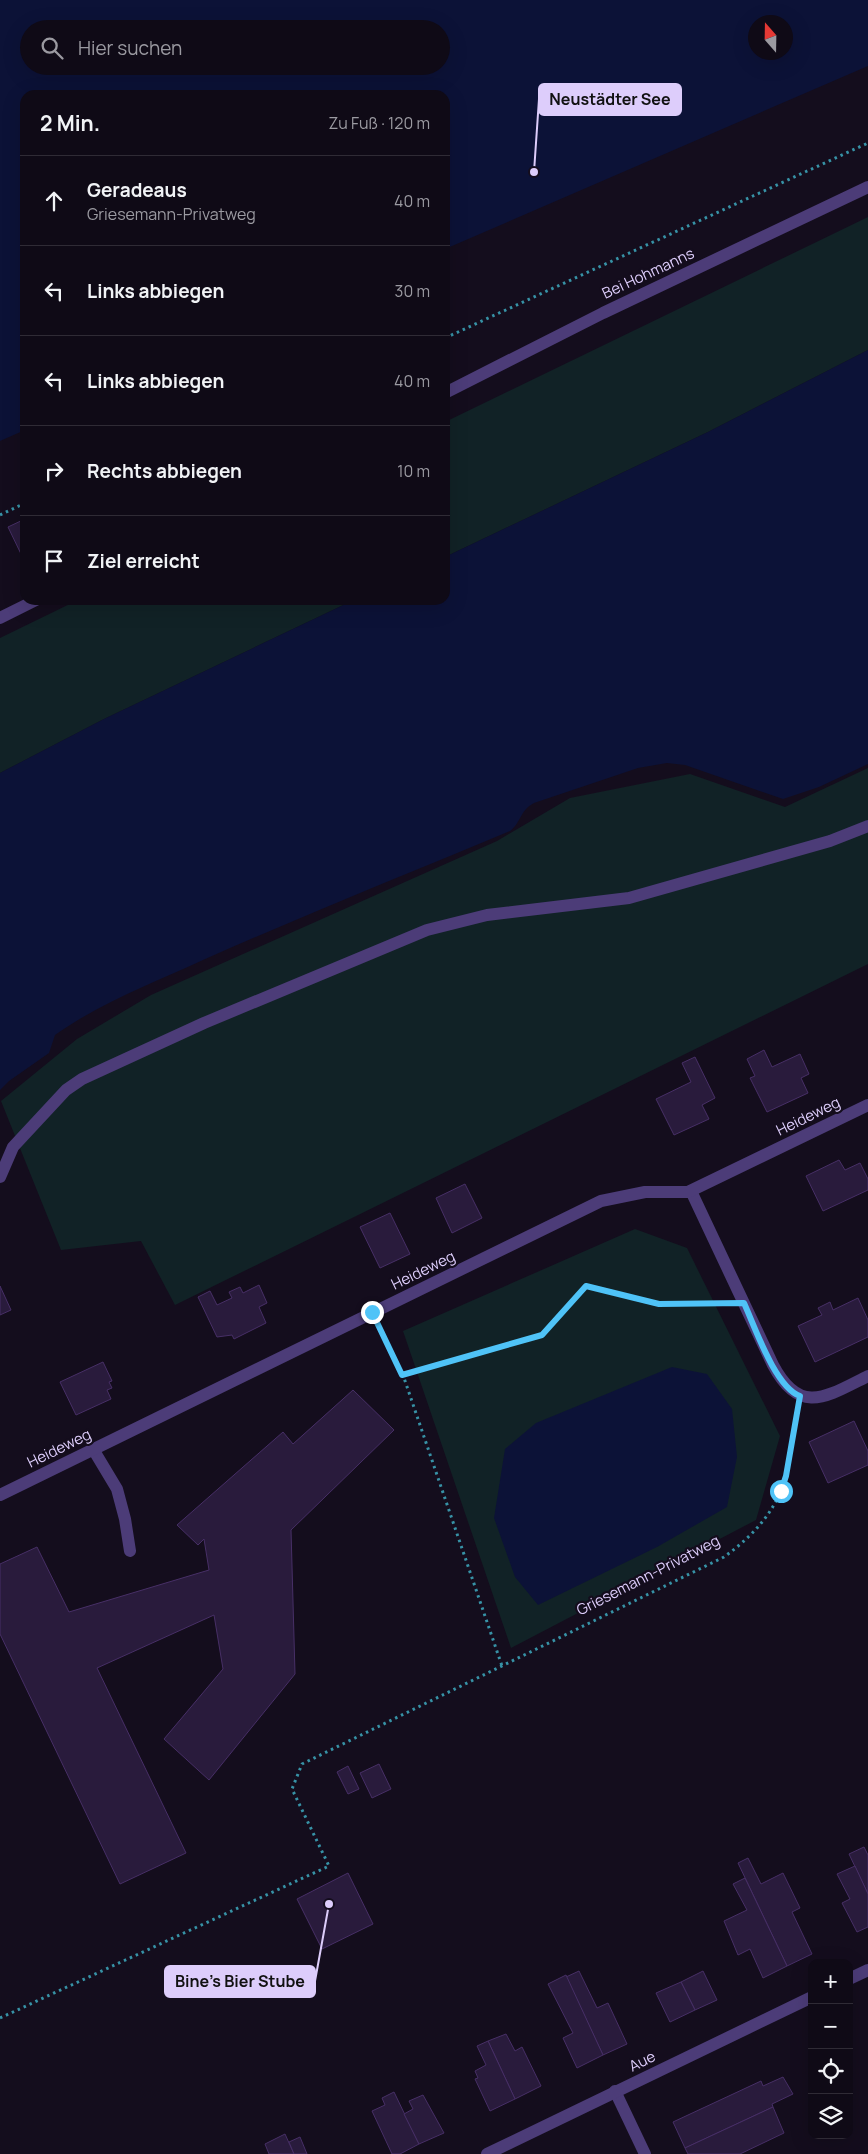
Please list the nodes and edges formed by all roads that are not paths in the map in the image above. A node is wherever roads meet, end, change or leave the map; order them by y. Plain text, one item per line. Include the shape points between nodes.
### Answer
1 (868, 187) edge
2 (450, 390) edge
3 (26, 605) edge
4 (0, 618) edge
5 (868, 826) edge
6 (868, 1105) edge
7 (0, 1177) edge
8 (690, 1191) junction
9 (868, 1376) edge
10 (93, 1450) junction
11 (0, 1495) edge
12 (130, 1551) dead end
13 (868, 1970) edge
14 (853, 1977) edge
15 (808, 1999) edge
16 (615, 2091) junction
17 (487, 2154) edge
18 (645, 2154) edge

1 - 2 street, Bei Hohmanns via 603,312
3 - 4 street
5 - 7 street via 830,841 629,898 487,915 409,936 82,1079 66,1090 13,1147
6 - 8 street, Heideweg
8 - 9 street via 780,1379 790,1390 800,1396 829,1395
8 - 10 street, Heideweg via 645,1192 601,1200
10 - 11 street, Heideweg
10 - 12 street via 117,1489 126,1519
13 - 14 street
15 - 16 street, Aue
16 - 17 street, Aue
16 - 18 street

